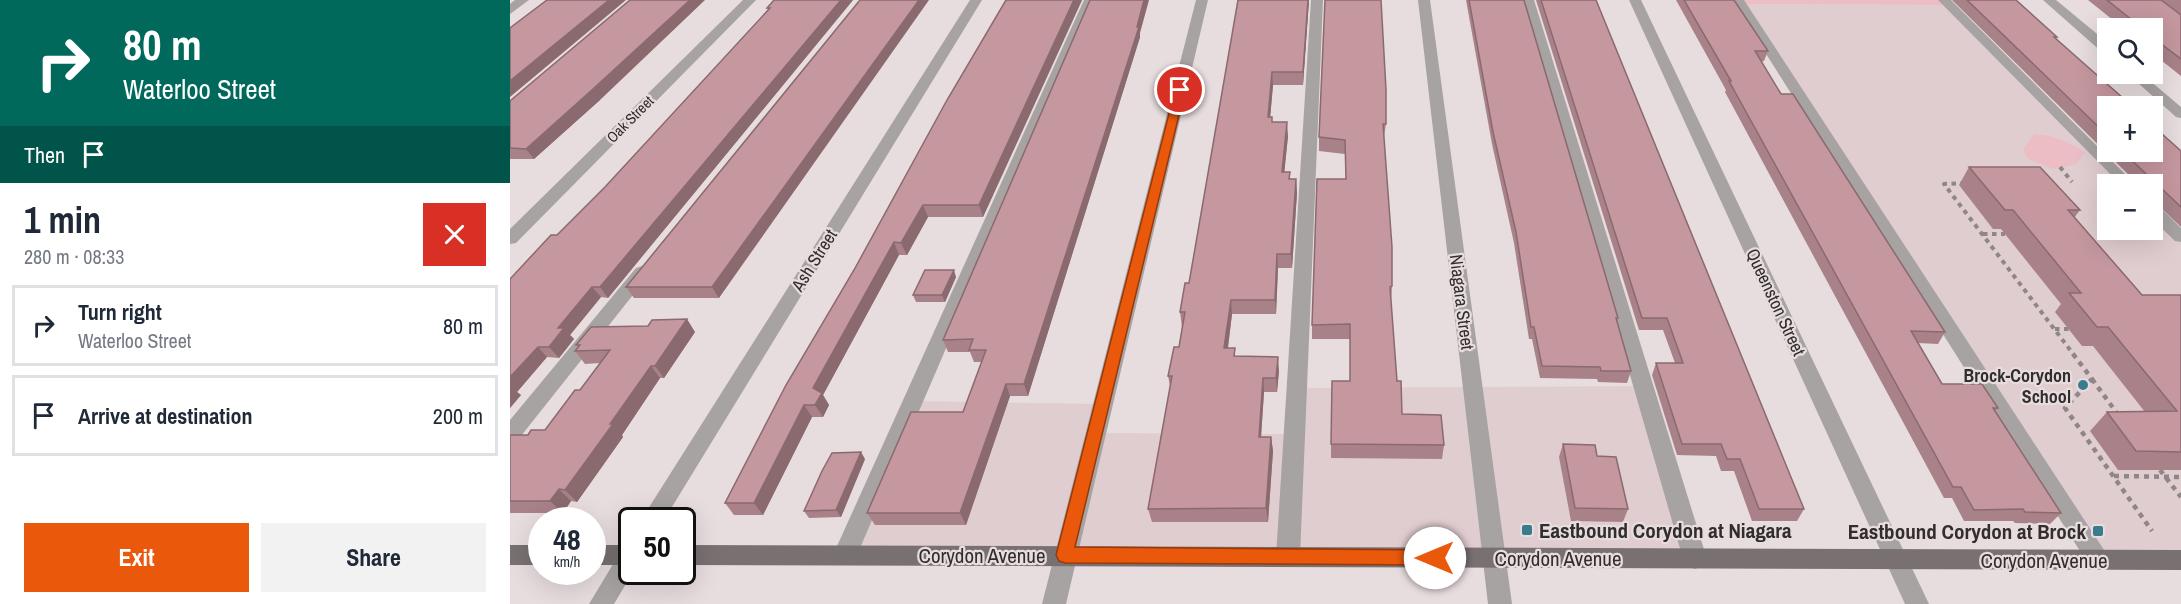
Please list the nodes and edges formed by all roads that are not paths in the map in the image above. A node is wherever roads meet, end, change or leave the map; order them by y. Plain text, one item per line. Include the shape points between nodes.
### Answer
1 (523, 0) edge
2 (750, 0) edge
3 (976, 0) edge
4 (1090, 0) edge
5 (1202, 0) edge
6 (1317, 0) edge
7 (1424, 0) edge
8 (1528, 0) edge
9 (1635, 0) edge
10 (1738, 0) edge
11 (1944, 0) edge
12 (2049, 0) edge
13 (510, 10) edge
14 (2097, 41) edge
15 (2146, 84) edge
16 (2181, 114) edge
17 (2118, 174) edge
18 (2163, 220) edge
19 (2181, 237) edge
20 (510, 239) edge
21 (652, 259) edge
22 (510, 435) edge
23 (659, 507) edge
24 (510, 555) edge
25 (528, 555) edge
26 (696, 555) edge
27 (844, 555) junction
28 (1065, 555) junction
29 (1288, 557) junction
30 (1494, 558) junction
31 (1695, 559) junction
32 (1897, 559) junction
33 (2098, 560) junction
34 (2181, 560) edge
35 (618, 576) edge
36 (601, 604) edge
37 (1054, 604) edge
38 (1500, 604) edge
39 (1917, 604) edge

1 - 13 street
2 - 20 street, Oak Street
3 - 23 street, Ash Street
4 - 27 street
5 - 28 street
6 - 29 street
7 - 30 street, Niagara Street
8 - 31 street
9 - 32 street, Queenston Street
10 - 33 street
11 - 17 street
12 - 14 street
15 - 16 street
18 - 19 street
21 - 22 street
24 - 25 main road
26 - 27 main road, Corydon Avenue
27 - 28 main road, Corydon Avenue
28 - 29 main road, Corydon Avenue
28 - 37 street
29 - 30 main road, Corydon Avenue
30 - 31 main road, Corydon Avenue
30 - 38 street, Niagara Street
31 - 32 main road, Corydon Avenue
32 - 33 main road, Corydon Avenue
32 - 39 street, Queenston Street
33 - 34 main road, Corydon Avenue
35 - 36 street

